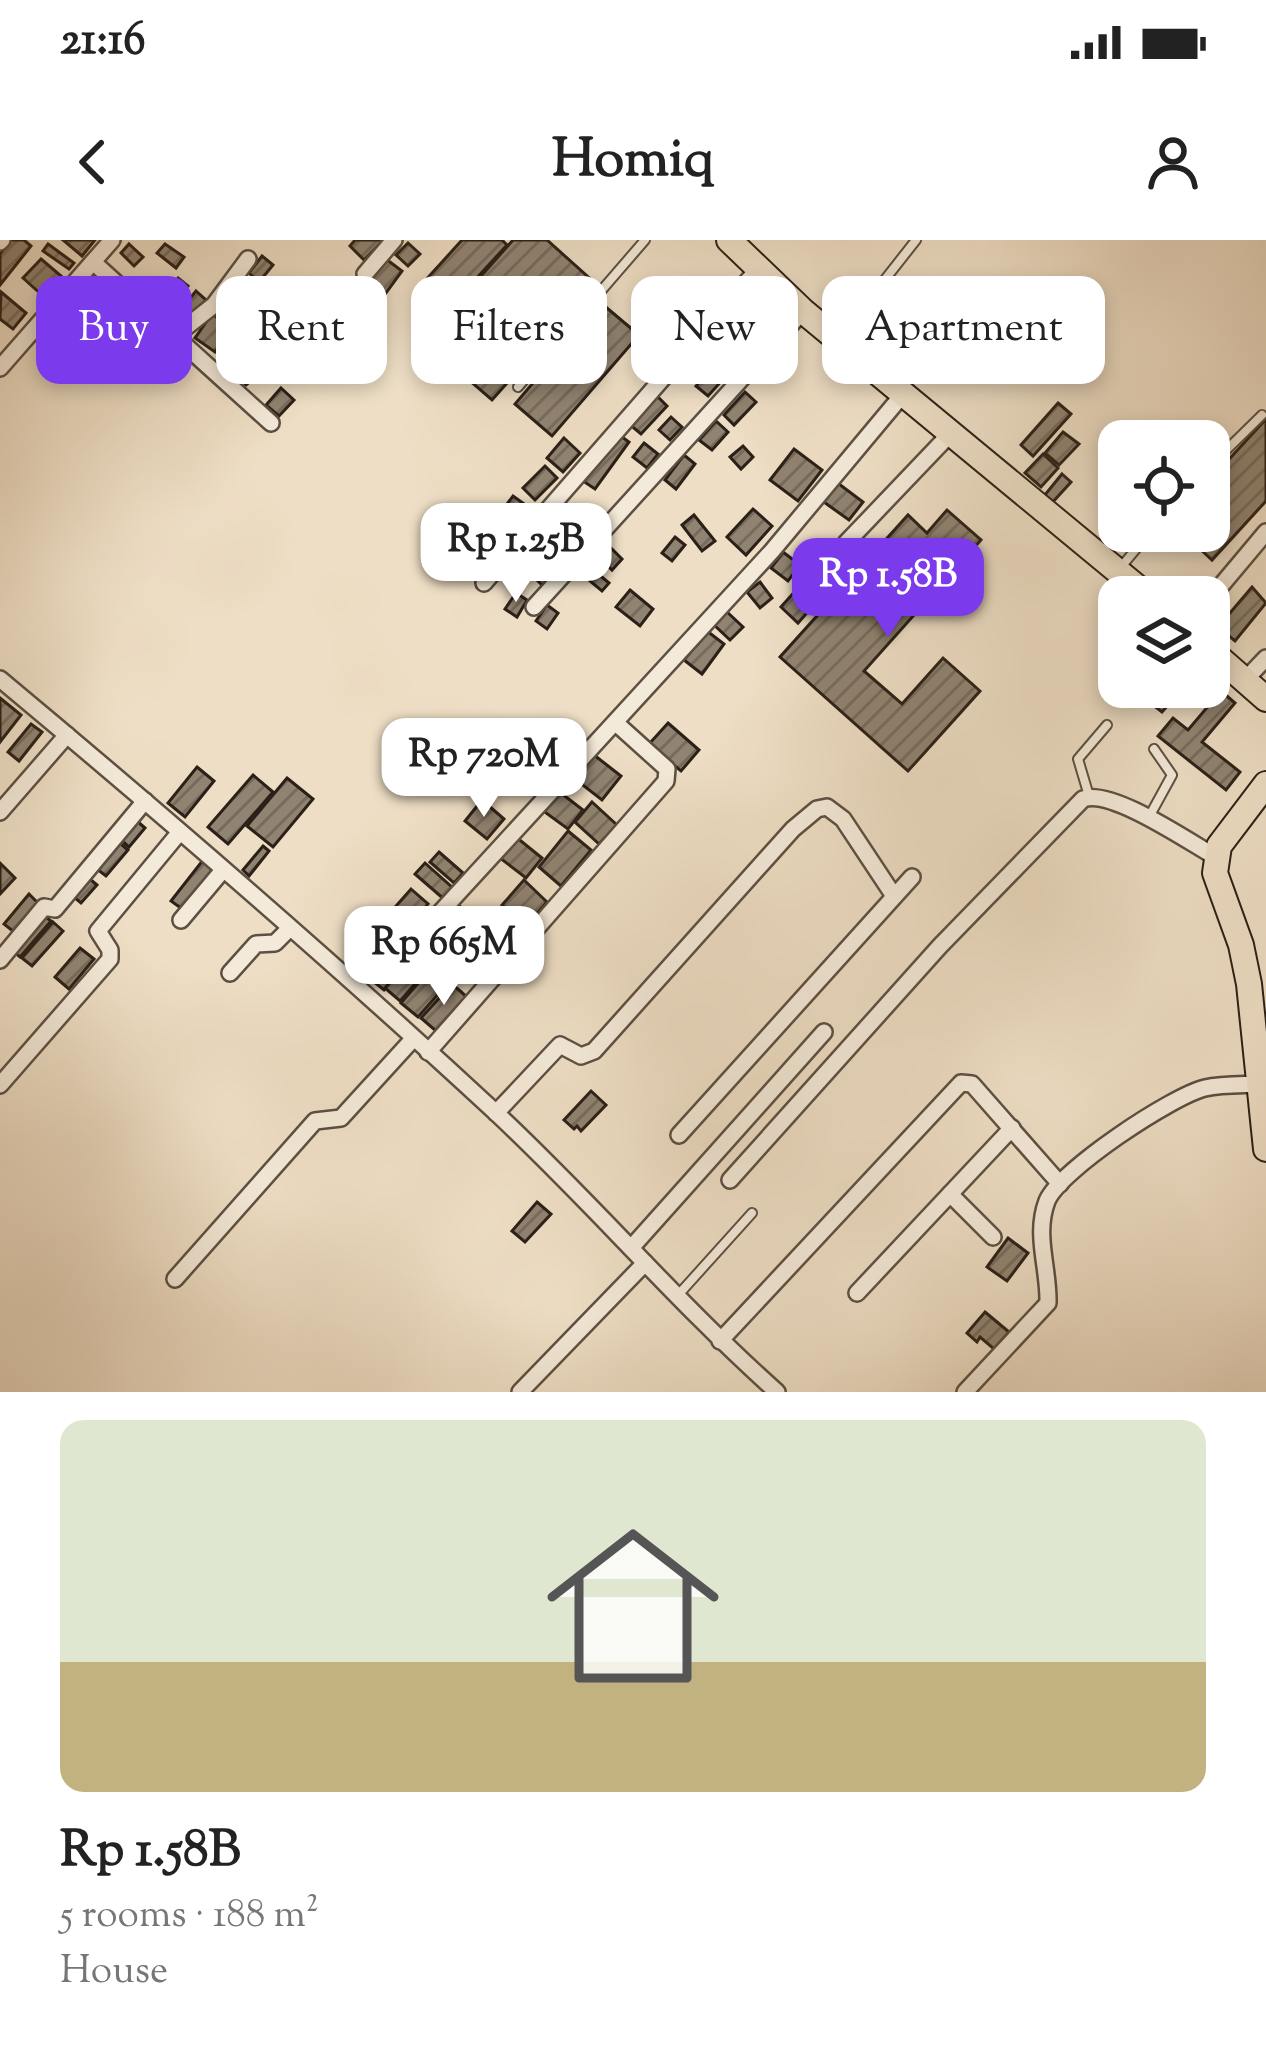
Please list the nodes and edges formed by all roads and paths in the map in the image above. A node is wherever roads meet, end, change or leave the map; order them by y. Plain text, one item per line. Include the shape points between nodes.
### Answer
1 (112, 240) edge
2 (394, 240) edge
3 (644, 240) edge
4 (729, 240) edge
5 (916, 240) edge
6 (248, 259) dead end
7 (93, 262) junction
8 (759, 268) junction
9 (365, 274) dead end
10 (109, 276) edge
11 (888, 276) edge
12 (802, 311) junction
13 (192, 322) edge
14 (822, 326) edge
15 (192, 350) edge
16 (0, 368) edge
17 (893, 384) edge
18 (518, 387) dead end
19 (904, 393) junction
20 (1262, 415) dead end
21 (271, 423) dead end
22 (950, 434) junction
23 (1230, 446) edge
24 (1266, 532) edge
25 (847, 543) dead end
26 (1134, 552) edge
27 (1117, 572) junction
28 (1122, 576) edge
29 (1229, 576) edge
30 (484, 584) dead end
31 (534, 607) dead end
32 (1266, 658) edge
33 (1230, 668) edge
34 (0, 680) edge
35 (1245, 680) junction
36 (1266, 699) edge
37 (616, 724) junction
38 (1108, 724) dead end
39 (68, 735) junction
40 (1154, 749) dead end
41 (1266, 784) edge
42 (1089, 796) junction
43 (145, 800) junction
44 (0, 812) edge
45 (1148, 818) junction
46 (179, 833) junction
47 (1216, 857) junction
48 (223, 870) junction
49 (912, 877) dead end
50 (894, 896) junction
51 (437, 916) dead end
52 (181, 920) dead end
53 (289, 928) junction
54 (0, 960) edge
55 (230, 973) dead end
56 (824, 1032) dead end
57 (413, 1039) junction
58 (428, 1052) junction
59 (1261, 1084) junction
60 (0, 1085) edge
61 (496, 1113) junction
62 (1012, 1128) junction
63 (679, 1135) dead end
64 (1266, 1149) edge
65 (730, 1180) dead end
66 (1060, 1184) junction
67 (950, 1194) junction
68 (752, 1213) dead end
69 (993, 1238) dead end
70 (631, 1249) junction
71 (645, 1263) junction
72 (175, 1279) dead end
73 (857, 1293) dead end
74 (678, 1295) junction
75 (720, 1341) junction
76 (520, 1392) edge
77 (777, 1392) edge
78 (965, 1392) edge

1 - 7 street
2 - 9 street
3 - 18 lane
4 - 8 main road
5 - 11 lane
6 - 13 street
7 - 10 street
7 - 16 street
8 - 12 main road
8 - 30 street
12 - 14 main road
12 - 31 street
15 - 21 street
17 - 19 main road
19 - 22 main road
19 - 37 street
20 - 23 lane
22 - 25 street
22 - 27 main road
24 - 29 street
26 - 27 lane
27 - 28 main road
32 - 35 street
33 - 35 main road
34 - 39 street
35 - 36 main road
37 - 51 street
37 - 58 street via 667,769 666,781
38 - 42 lane via 1078,759
39 - 43 street
39 - 44 street
40 - 45 lane via 1172,775
41 - 47 main road
42 - 45 street
42 - 65 street via 940,946
43 - 46 street
43 - 54 street via 55,909 44,907
45 - 47 street
46 - 48 street
46 - 60 street via 98,932 110,959
47 - 59 main road via 1218,889 1249,984
48 - 52 street
48 - 53 street
49 - 50 street
50 - 61 street via 843,819 817,808 594,1051 581,1056 560,1045
50 - 63 street
53 - 55 street via 274,944 256,944
53 - 57 street
56 - 70 street
57 - 58 street
57 - 72 street via 341,1118 316,1121
58 - 61 street
59 - 64 main road
59 - 66 street via 1204,1088 1167,1106
61 - 70 street
62 - 66 street
62 - 67 street
62 - 75 street via 972,1084 961,1083
66 - 78 street via 1041,1231 1048,1303
67 - 69 street
67 - 73 street
68 - 74 lane
70 - 71 street
71 - 74 street
71 - 76 street
74 - 75 street
75 - 77 street

